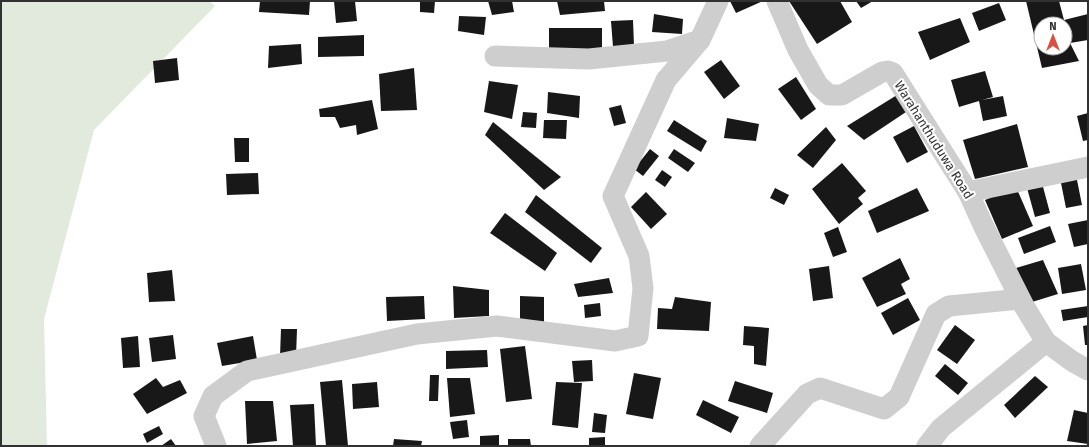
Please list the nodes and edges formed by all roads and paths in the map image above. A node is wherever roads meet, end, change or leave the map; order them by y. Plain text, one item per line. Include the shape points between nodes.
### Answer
1 (718, 1) edge
2 (778, 1) edge
3 (700, 40) junction
4 (495, 56) dead end
5 (1088, 167) edge
6 (968, 192) junction
7 (1020, 299) junction
8 (1046, 342) junction
9 (1083, 363) edge
10 (216, 446) edge
11 (760, 446) edge
12 (927, 446) edge

1 - 3 street
2 - 6 street, Warahanthuduwa Road via 798,50 818,85 829,95 842,95 882,72 893,73
3 - 4 street via 667,51 589,59
3 - 10 street via 666,80 613,196 639,256 643,288 638,336 614,341 497,326 417,334 247,371 213,396 204,416
5 - 6 street
6 - 7 street, Warahanthuduwa Road
7 - 8 street, Warahanthuduwa Road
7 - 11 street via 949,306 936,314 899,397 884,410 820,388 807,394
8 - 9 street, Warahanthuduwa Road
8 - 12 street via 941,428

